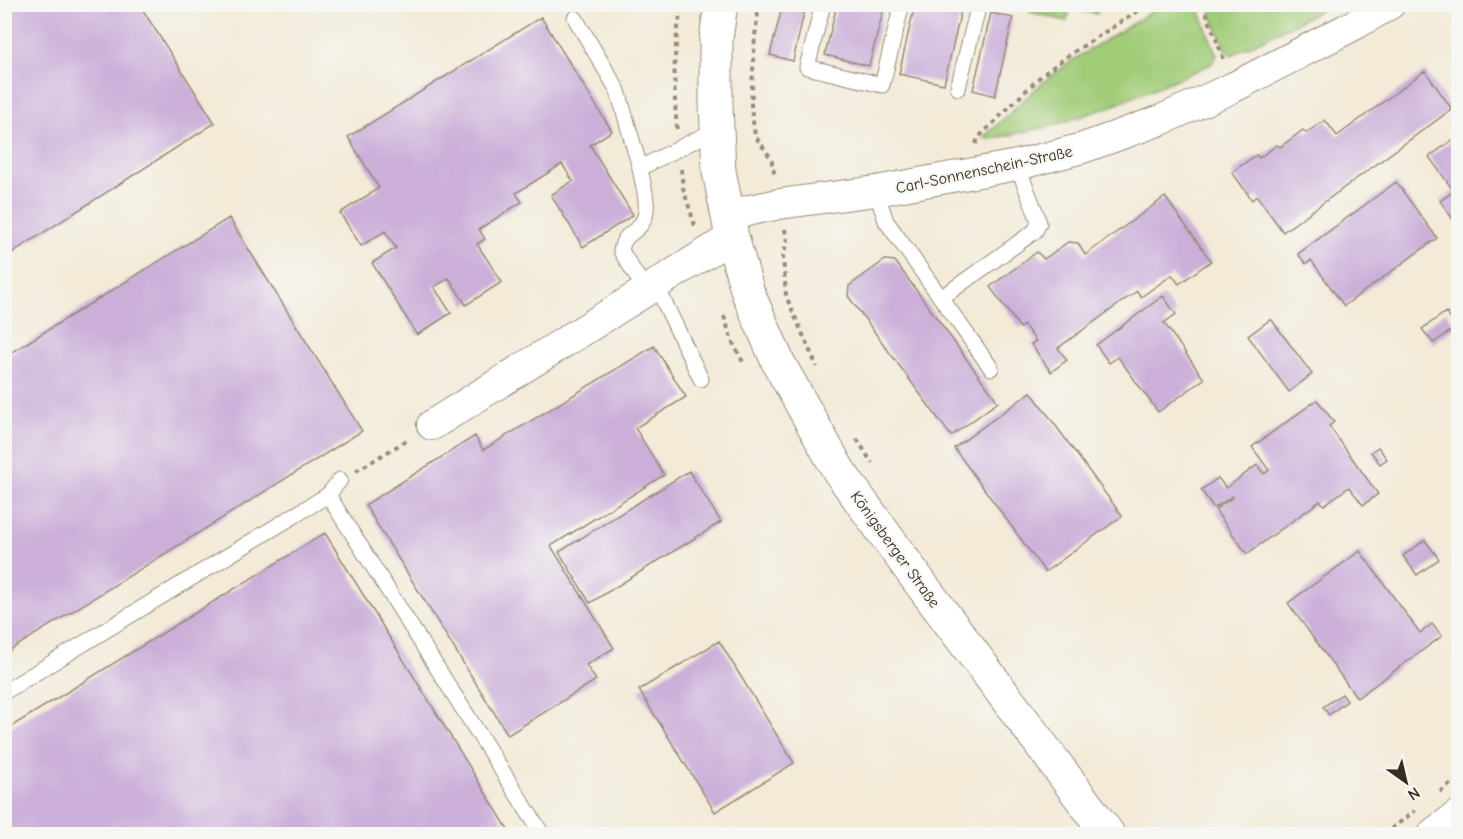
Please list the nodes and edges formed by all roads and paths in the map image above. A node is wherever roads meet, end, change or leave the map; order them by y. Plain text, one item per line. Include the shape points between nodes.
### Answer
1 (720, 4) edge
2 (759, 4) edge
3 (823, 4) edge
4 (902, 4) edge
5 (979, 4) edge
6 (1149, 4) edge
7 (1203, 4) edge
8 (1390, 4) edge
9 (575, 18) dead end
10 (1234, 87) junction
11 (958, 88) dead end
12 (717, 129) junction
13 (1017, 165) junction
14 (640, 168) junction
15 (968, 174) junction
16 (876, 191) junction
17 (779, 204) junction
18 (729, 226) junction
19 (651, 288) junction
20 (941, 298) junction
21 (991, 368) dead end
22 (820, 376) dead end
23 (700, 380) dead end
24 (432, 424) joint
25 (855, 435) dead end
26 (872, 464) dead end
27 (340, 480) joint
28 (328, 495) junction
29 (4, 692) edge
30 (1458, 817) edge
31 (542, 834) edge
32 (1108, 834) edge
33 (1435, 834) edge

1 - 12 street, Königsberger Straße via 716,39
2 - 17 path via 751,106 755,136 771,158
3 - 4 lane via 807,67 882,85
5 - 11 lane
6 - 15 path via 1041,76 978,138
7 - 10 path
8 - 10 street, Carl-Sonnenschein-Straße
9 - 14 lane via 618,92
10 - 13 street, Carl-Sonnenschein-Straße via 1161,120 1083,148
12 - 14 lane
12 - 18 street, Königsberger Straße via 719,171
13 - 15 street, Carl-Sonnenschein-Straße
13 - 20 lane via 1039,223 1035,231
14 - 19 lane via 646,210 643,222 623,240 621,251
15 - 16 street, Carl-Sonnenschein-Straße
16 - 17 street, Carl-Sonnenschein-Straße
16 - 20 lane via 886,221
17 - 18 street, Carl-Sonnenschein-Straße
17 - 22 path via 787,242 783,256 786,296
18 - 19 street
18 - 32 street, Königsberger Straße via 748,293 778,362 839,471
19 - 23 lane
19 - 24 street
20 - 21 lane
24 - 27 path
25 - 26 path
27 - 28 lane
28 - 29 lane
28 - 31 lane
30 - 33 street

